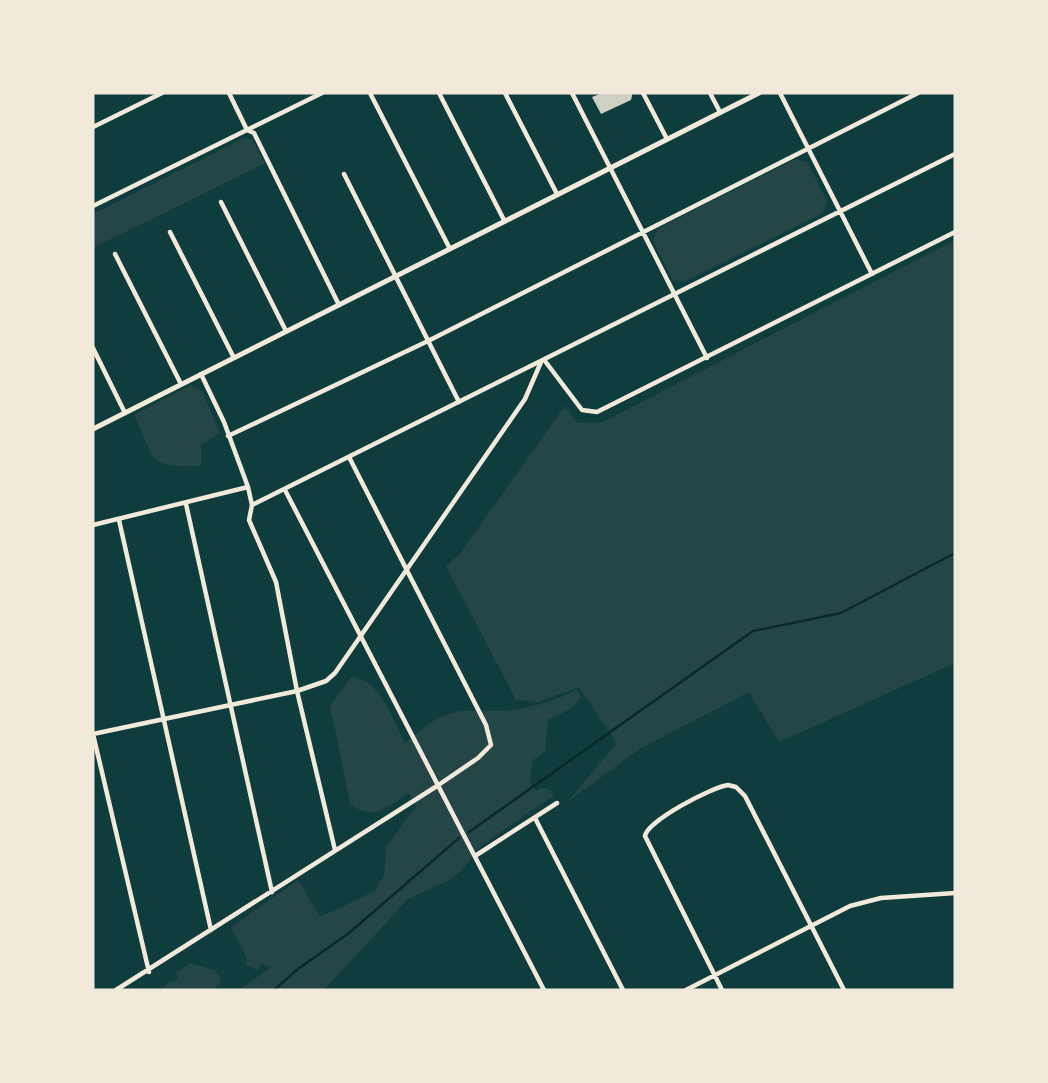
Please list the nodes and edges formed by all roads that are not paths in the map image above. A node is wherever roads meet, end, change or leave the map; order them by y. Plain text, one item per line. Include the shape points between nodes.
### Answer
1 (162, 93) edge
2 (229, 93) edge
3 (322, 93) edge
4 (370, 93) edge
5 (439, 93) edge
6 (505, 93) edge
7 (572, 93) edge
8 (643, 93) edge
9 (710, 93) edge
10 (760, 93) edge
11 (780, 93) edge
12 (918, 93) edge
13 (720, 112) junction
14 (93, 127) edge
15 (247, 130) junction
16 (667, 139) junction
17 (807, 149) junction
18 (955, 154) edge
19 (611, 168) junction
20 (344, 174) dead end
21 (557, 194) junction
22 (221, 202) dead end
23 (93, 206) edge
24 (840, 212) junction
25 (504, 220) junction
26 (643, 231) junction
27 (170, 232) dead end
28 (955, 232) edge
29 (449, 247) junction
30 (115, 254) dead end
31 (872, 274) junction
32 (396, 276) junction
33 (674, 295) junction
34 (339, 305) junction
35 (286, 331) junction
36 (428, 341) junction
37 (93, 348) edge
38 (233, 356) junction
39 (707, 358) junction
40 (543, 361) junction
41 (200, 374) junction
42 (181, 384) junction
43 (459, 402) junction
44 (125, 412) junction
45 (93, 429) edge
46 (228, 436) junction
47 (349, 457) junction
48 (248, 487) junction
49 (285, 490) junction
50 (186, 504) junction
51 (251, 505) junction
52 (119, 520) junction
53 (93, 525) edge
54 (405, 569) junction
55 (358, 636) junction
56 (297, 691) junction
57 (230, 704) junction
58 (163, 719) junction
59 (93, 733) edge
60 (437, 786) junction
61 (557, 803) dead end
62 (535, 818) junction
63 (335, 850) junction
64 (475, 856) junction
65 (272, 892) junction
66 (955, 893) edge
67 (811, 926) junction
68 (211, 930) junction
69 (149, 972) junction
70 (714, 976) junction
71 (116, 990) edge
72 (544, 990) edge
73 (623, 990) edge
74 (686, 990) edge
75 (722, 990) edge
76 (844, 990) edge

1 - 14 street
2 - 15 street
3 - 15 street
4 - 29 street
5 - 25 street
6 - 21 street
7 - 19 street
8 - 16 street
9 - 13 street
10 - 13 street
11 - 17 street
12 - 17 street
13 - 16 street
15 - 23 street
15 - 34 street via 254,134
16 - 19 street
17 - 24 street
17 - 26 street
18 - 24 street
19 - 21 street
19 - 26 street
20 - 32 street
21 - 25 street
22 - 35 street
24 - 31 street
24 - 33 street
25 - 29 street
26 - 33 street
26 - 36 street
27 - 38 street
28 - 31 street
29 - 32 street
30 - 42 street
31 - 39 street
32 - 34 street
32 - 36 street
33 - 39 street
33 - 40 street
34 - 35 street
35 - 38 street
36 - 43 street
36 - 46 street
37 - 44 street
38 - 41 street
39 - 40 street via 592,413 582,410
40 - 43 street
40 - 54 street via 525,399
41 - 42 street
41 - 46 street
42 - 44 street
43 - 47 street
44 - 45 street
46 - 48 street
47 - 49 street
47 - 54 street
48 - 50 street
48 - 51 street
49 - 51 street
49 - 55 street
50 - 52 street
50 - 57 street
51 - 56 street via 249,520 274,576
52 - 53 street
52 - 58 street
54 - 55 street
54 - 60 street via 491,741 489,749
55 - 56 street via 332,676
55 - 60 street
56 - 57 street
56 - 63 street
57 - 58 street
57 - 65 street
58 - 59 street
58 - 68 street
59 - 69 street
60 - 63 street
60 - 64 street
61 - 62 street
62 - 64 street
62 - 73 street
63 - 65 street
64 - 72 street
65 - 68 street
66 - 67 street via 870,900
67 - 70 street
67 - 70 street via 743,792 733,786 720,787 650,825 645,836
67 - 76 street
68 - 69 street
69 - 71 street
70 - 74 street
70 - 75 street

